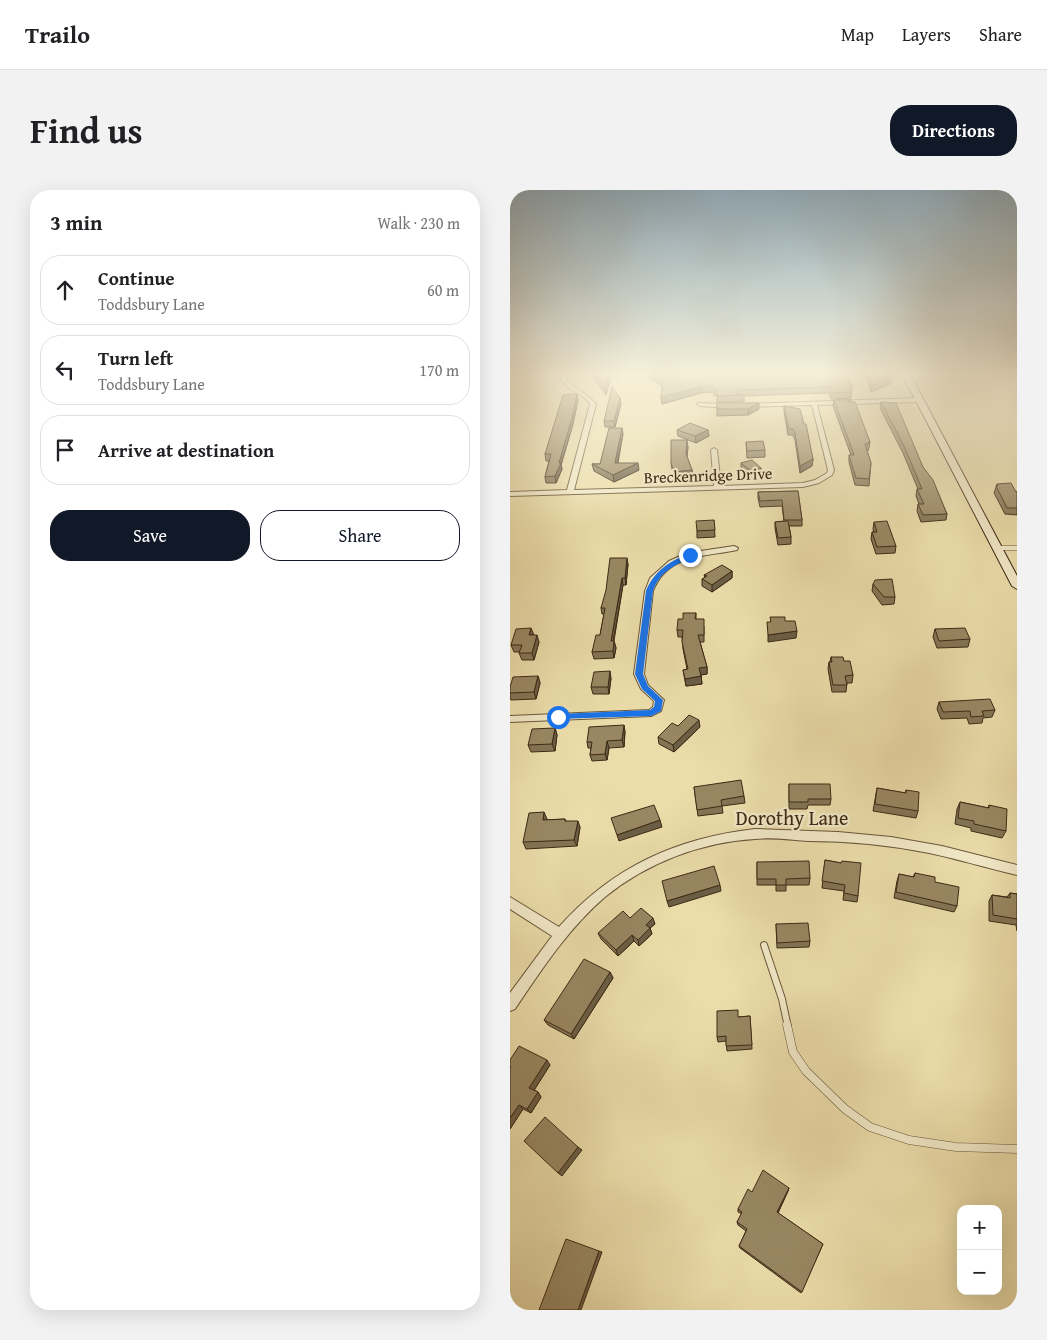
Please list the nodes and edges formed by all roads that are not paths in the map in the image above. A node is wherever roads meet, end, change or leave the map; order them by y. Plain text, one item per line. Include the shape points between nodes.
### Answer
1 (588, 426) edge
2 (820, 426) edge
3 (933, 426) edge
4 (714, 450) dead end
5 (718, 488) junction
6 (570, 493) junction
7 (510, 494) edge
8 (734, 548) dead end
9 (997, 548) junction
10 (1017, 548) edge
11 (1017, 586) edge
12 (510, 719) edge
13 (1017, 870) edge
14 (510, 902) edge
15 (560, 934) junction
16 (764, 946) dead end
17 (510, 1004) edge
18 (1017, 1149) edge

1 - 6 street
2 - 5 street, Breckenridge Drive via 830,466 827,478 804,485
3 - 9 street
4 - 5 street
5 - 6 street, Breckenridge Drive
6 - 7 street, Breckenridge Drive
8 - 12 street via 678,560 651,583 639,674 644,687 659,700 658,709 651,713
9 - 10 lane
9 - 11 street
13 - 15 street, Dorothy Lane via 900,843 756,834 733,837 682,849 649,863 586,907
14 - 15 street
15 - 17 street, Dorothy Lane
16 - 18 lane via 782,999 793,1052 806,1071 845,1109 870,1127 909,1140 956,1147

